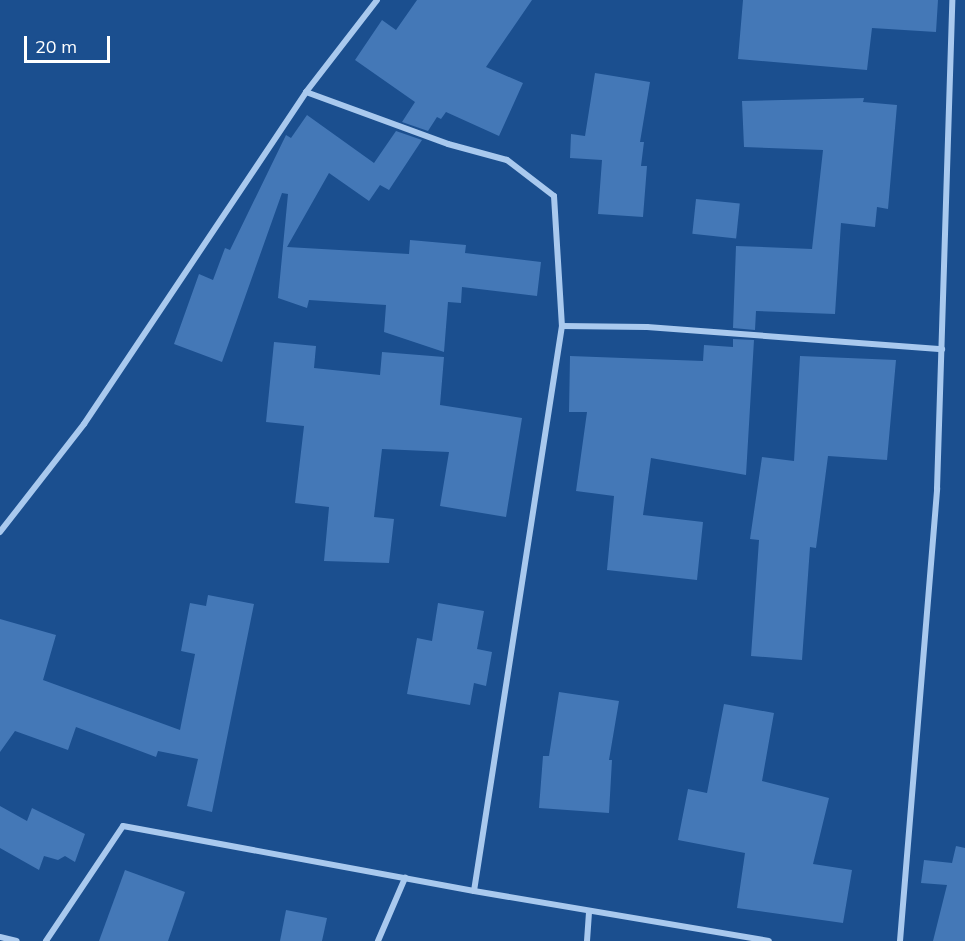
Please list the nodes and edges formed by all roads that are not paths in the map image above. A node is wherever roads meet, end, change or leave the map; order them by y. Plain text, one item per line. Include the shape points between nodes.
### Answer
1 (377, 0) edge
2 (952, 0) edge
3 (306, 92) junction
4 (562, 326) junction
5 (942, 349) junction
6 (0, 532) edge
7 (405, 878) junction
8 (474, 891) junction
9 (589, 911) junction
10 (0, 937) edge
11 (17, 941) edge
12 (46, 941) edge
13 (378, 941) edge
14 (587, 941) edge
15 (769, 941) edge
16 (900, 941) edge

1 - 3 street
2 - 5 street
3 - 4 street via 448,144 507,160 554,196
3 - 6 street via 84,424
4 - 5 street via 647,327
4 - 8 street
5 - 16 street via 937,489
7 - 8 street
7 - 12 street via 123,826
7 - 13 street
8 - 9 street
9 - 14 street
9 - 15 street
10 - 11 street

